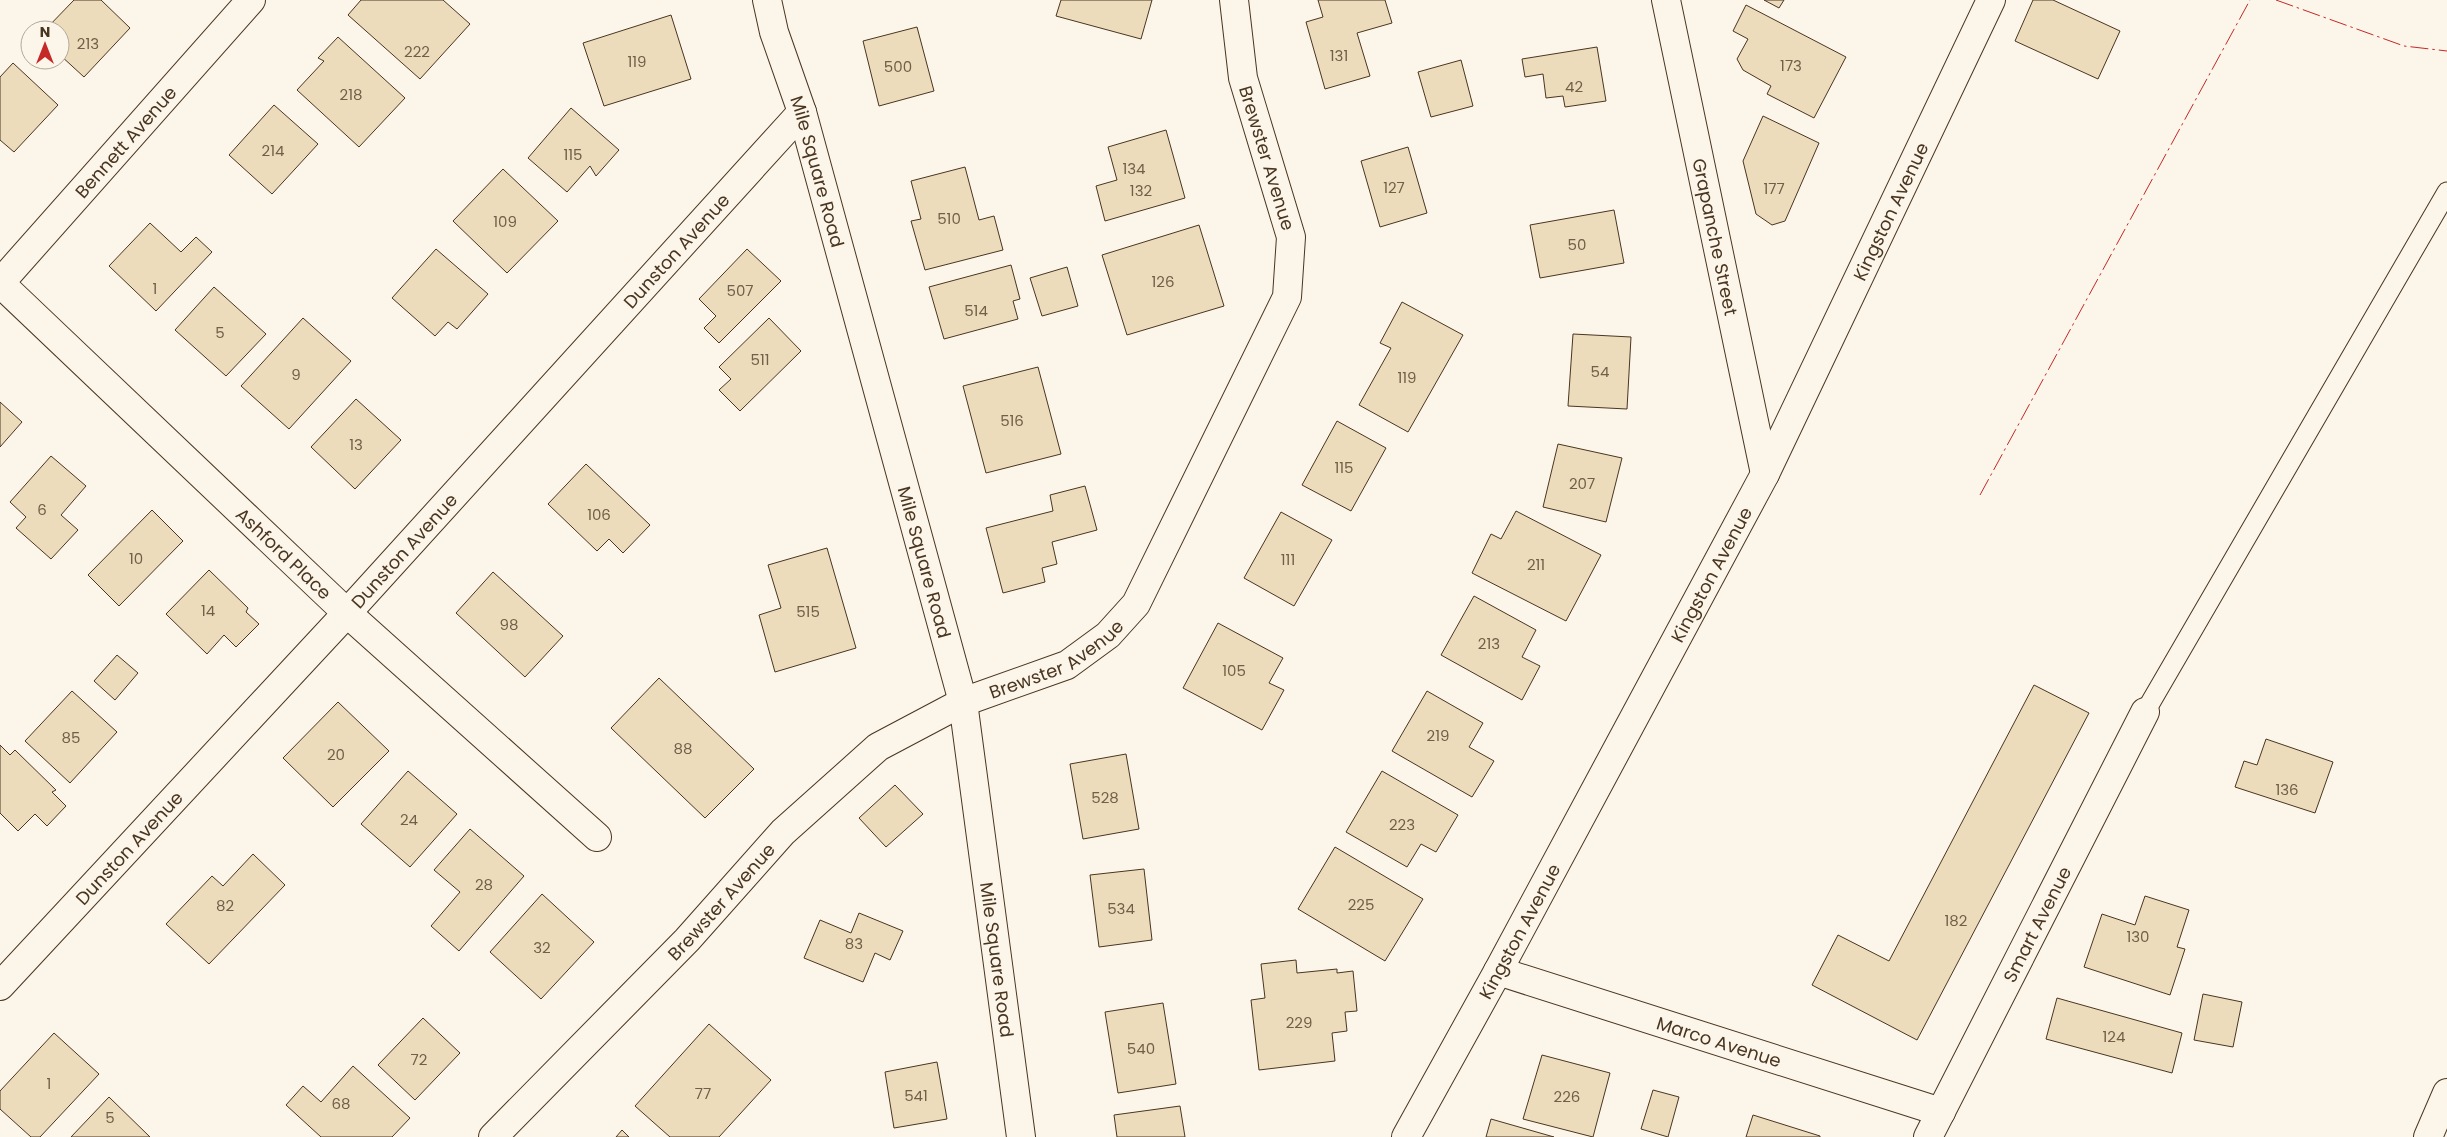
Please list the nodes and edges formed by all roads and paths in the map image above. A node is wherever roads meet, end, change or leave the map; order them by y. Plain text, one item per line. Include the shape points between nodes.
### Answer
1 (251, 0) edge
2 (767, 0) edge
3 (1234, 0) edge
4 (1666, 0) edge
5 (1991, 0) edge
6 (802, 112) junction
7 (2447, 192) edge
8 (0, 283) edge
9 (1765, 474) junction
10 (346, 613) junction
11 (963, 702) junction
12 (2145, 712) joint
13 (597, 837) dead end
14 (1498, 971) junction
15 (0, 986) edge
16 (2447, 1093) edge
17 (1941, 1112) junction
18 (493, 1137) edge
19 (1021, 1137) edge
20 (1406, 1137) edge
21 (1928, 1137) edge
22 (2428, 1137) edge

1 - 8 street, Bennett Avenue
2 - 6 street, Mile Square Road via 774,32
3 - 11 street, Brewster Avenue via 1243,78 1291,237 1287,297 1136,604 1108,635 1067,665
4 - 9 street, Grapanche Street
5 - 9 street, Kingston Avenue
6 - 10 street, Dunston Avenue
6 - 11 street, Mile Square Road
7 - 12 lane
8 - 10 street, Ashford Place
9 - 14 street, Kingston Avenue
10 - 13 street, Ashford Place
10 - 15 street, Dunston Avenue
11 - 18 street, Brewster Avenue via 878,747 783,832 687,940
11 - 19 street, Mile Square Road
12 - 17 street, Smart Avenue
14 - 17 street, Marco Avenue
14 - 20 street, Kingston Avenue
16 - 22 street
17 - 21 street, Smart Avenue

